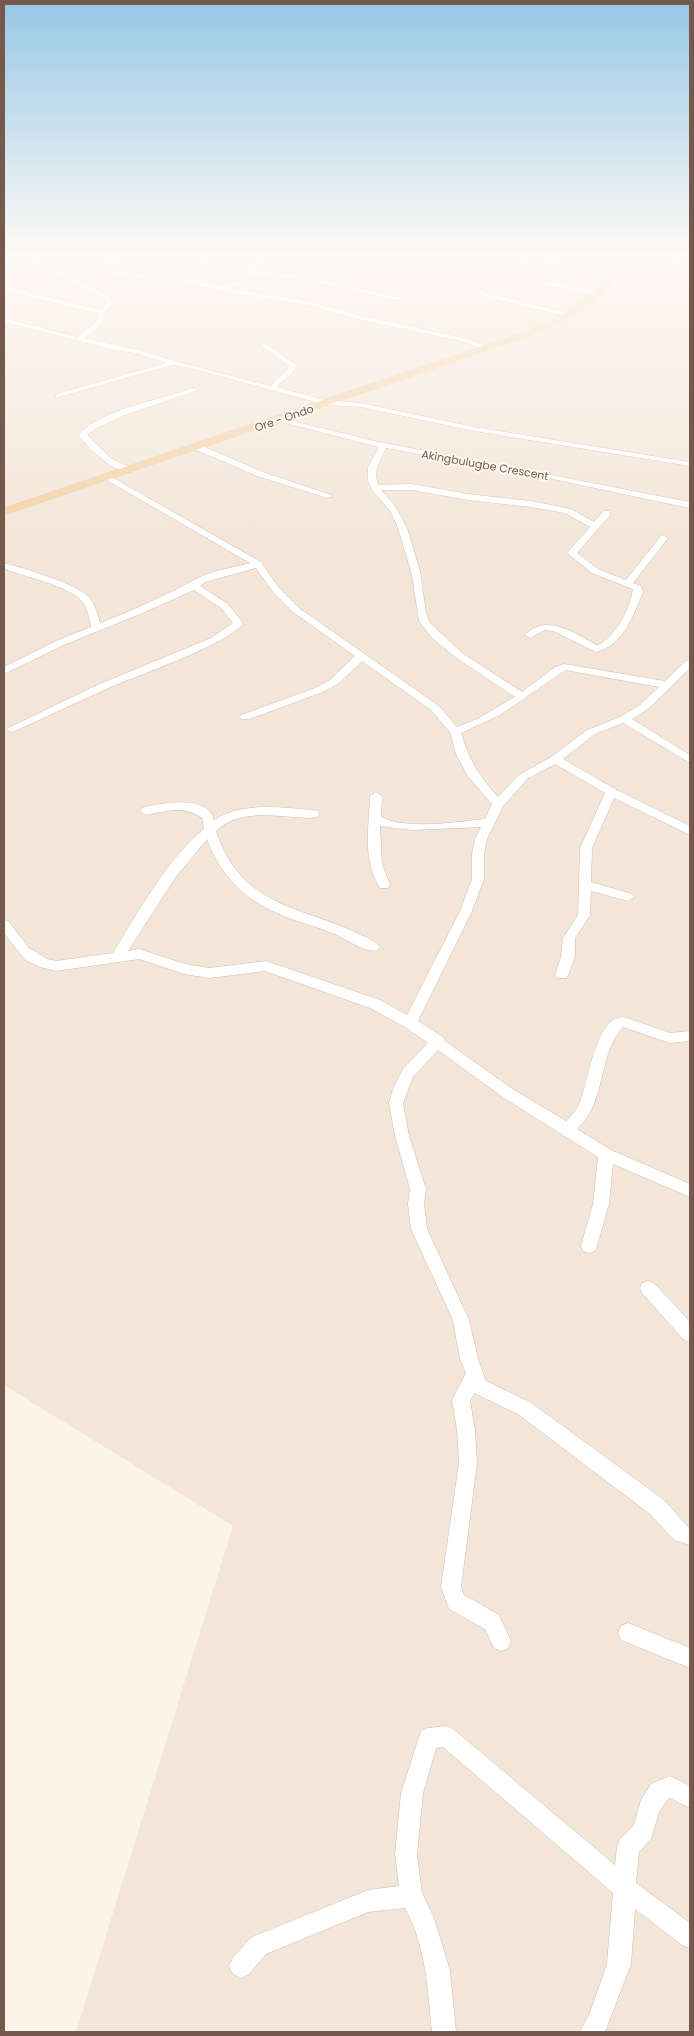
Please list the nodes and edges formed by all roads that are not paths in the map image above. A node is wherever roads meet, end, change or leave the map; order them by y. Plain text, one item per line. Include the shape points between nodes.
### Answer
1 (139, 352) edge
2 (274, 352) edge
3 (481, 352) edge
4 (176, 363) junction
5 (277, 389) junction
6 (194, 390) dead end
7 (59, 396) dead end
8 (327, 403) junction
9 (280, 419) junction
10 (383, 446) junction
11 (197, 447) junction
12 (690, 464) edge
13 (129, 470) junction
14 (108, 477) junction
15 (374, 488) junction
16 (330, 496) dead end
17 (690, 505) edge
18 (4, 512) edge
19 (607, 513) dead end
20 (595, 526) junction
21 (664, 538) dead end
22 (258, 564) junction
23 (4, 566) edge
24 (628, 584) junction
25 (194, 586) junction
26 (96, 628) junction
27 (530, 635) dead end
28 (361, 656) junction
29 (690, 663) edge
30 (4, 671) edge
31 (667, 685) junction
32 (521, 696) junction
33 (244, 717) dead end
34 (624, 719) junction
35 (11, 729) dead end
36 (454, 731) junction
37 (555, 758) junction
38 (690, 760) edge
39 (611, 792) junction
40 (376, 796) dead end
41 (498, 804) junction
42 (146, 811) dead end
43 (313, 814) dead end
44 (376, 819) junction
45 (487, 823) junction
46 (209, 831) junction
47 (690, 831) edge
48 (585, 884) junction
49 (384, 885) dead end
50 (628, 897) dead end
51 (4, 925) edge
52 (374, 947) dead end
53 (118, 956) junction
54 (562, 975) dead end
55 (410, 1023) junction
56 (690, 1036) edge
57 (438, 1041) junction
58 (567, 1130) junction
59 (606, 1154) junction
60 (690, 1191) edge
61 (589, 1246) dead end
62 (648, 1288) dead end
63 (690, 1334) edge
64 (474, 1374) junction
65 (690, 1536) edge
66 (628, 1633) dead end
67 (501, 1641) dead end
68 (690, 1658) edge
69 (690, 1797) edge
70 (626, 1889) junction
71 (411, 1896) junction
72 (690, 1937) edge
73 (240, 1966) dead end
74 (444, 2032) edge
75 (592, 2032) edge

1 - 4 street
2 - 5 street via 293,365 291,372 276,382 274,388
3 - 8 main road, Ore - Ondo
4 - 5 street
4 - 7 street
5 - 8 street
6 - 13 street via 114,415 82,435 109,461
8 - 9 main road, Ore - Ondo
8 - 12 street via 361,405 474,429
9 - 10 street, Akingbulugbe Crescent
9 - 11 main road, Ore - Ondo
10 - 15 street via 372,471
10 - 17 street, Akingbulugbe Crescent
11 - 13 main road, Ore - Ondo
11 - 16 street via 260,474
13 - 14 main road, Ore - Ondo
14 - 18 main road, Ore - Ondo
14 - 22 street
15 - 20 street via 426,488 468,497 531,504 568,511
15 - 32 street via 395,512 400,523 412,558 424,623 437,638
19 - 20 street
20 - 24 street via 572,553 595,571
21 - 24 street
22 - 25 street via 202,580
22 - 28 street via 276,590 296,610
23 - 26 street via 70,588 74,594 84,598 93,613
24 - 27 street via 638,588 638,592 620,629 601,648 590,648 549,627
25 - 26 street
25 - 35 street via 232,613 238,623 234,628 215,640
26 - 30 street
28 - 33 street via 334,682
28 - 36 street via 435,708
29 - 31 street
31 - 32 street via 564,667
31 - 34 street via 644,707
32 - 36 street via 477,723
34 - 37 street via 591,732
34 - 38 street
36 - 41 street via 473,775
37 - 39 street
37 - 41 street via 523,777
39 - 47 street
39 - 48 street via 586,848
40 - 44 street
41 - 45 street
42 - 46 street via 181,804 194,807 208,816
43 - 46 street via 237,814 215,824
44 - 45 street via 389,824 431,827
44 - 49 street via 373,850 377,874
45 - 55 street via 478,854 478,879 466,911
46 - 52 street via 216,852 254,895 277,909
46 - 53 street via 180,863
48 - 50 street
48 - 54 street via 584,915 569,938 568,957
51 - 53 street via 21,949 42,964 56,966
53 - 55 street via 139,954 184,969 209,973 266,966 375,1004
55 - 57 street
56 - 58 street via 668,1038 636,1024 620,1021 608,1034 582,1114
57 - 58 street via 509,1094
57 - 64 street via 408,1073 396,1103 418,1189 419,1229 461,1320
58 - 59 street
59 - 60 street
59 - 61 street via 601,1204
62 - 63 street
64 - 65 street via 480,1387 524,1408 657,1507 681,1533
64 - 67 street via 461,1400 468,1463 452,1587 456,1602 492,1622
66 - 68 street
69 - 70 street via 670,1788 659,1792 649,1808 643,1831 628,1847
70 - 71 street via 446,1736 428,1738 412,1793 406,1855
70 - 72 street
70 - 75 street via 619,1964
71 - 73 street via 368,1901 258,1946
71 - 74 street via 423,1918 438,1971

